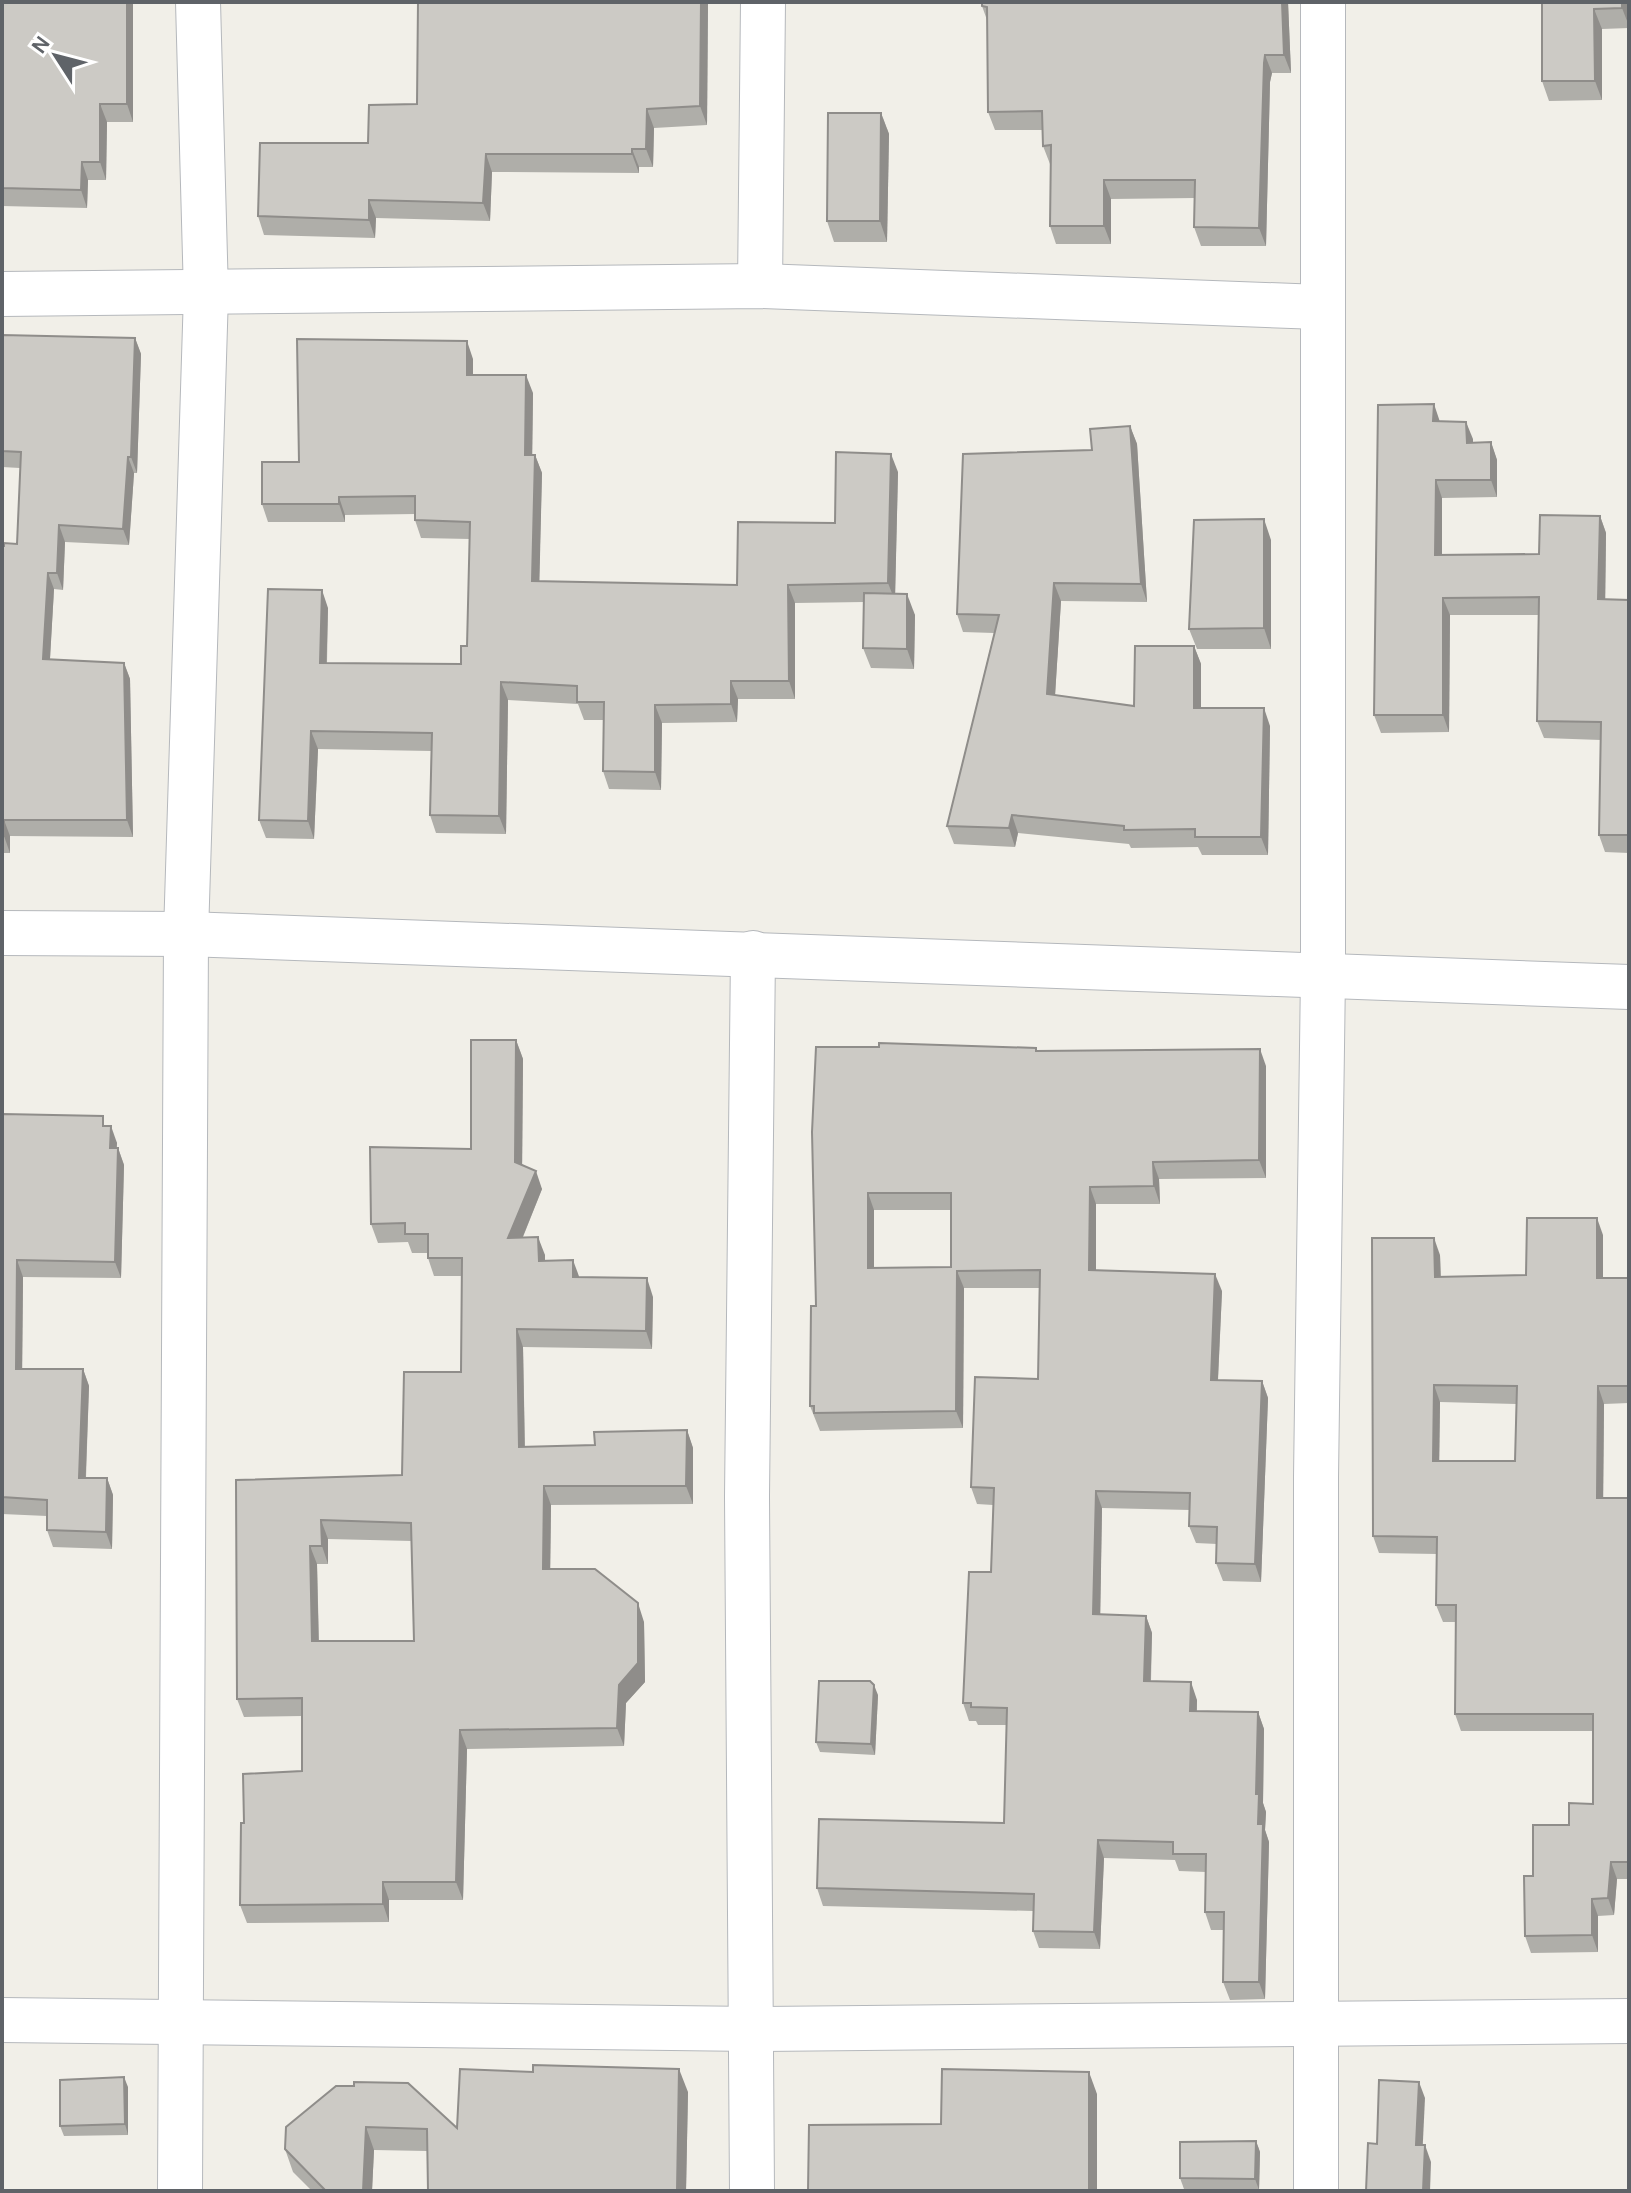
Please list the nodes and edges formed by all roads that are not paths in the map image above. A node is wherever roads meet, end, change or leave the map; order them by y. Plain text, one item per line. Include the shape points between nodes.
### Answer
1 (198, 2) edge
2 (763, 2) edge
3 (1323, 2) edge
4 (760, 286) junction
5 (2, 294) edge
6 (206, 294) junction
7 (1320, 307) junction
8 (2, 933) edge
9 (186, 934) junction
10 (753, 953) junction
11 (1323, 975) junction
12 (1629, 987) edge
13 (2, 2020) edge
14 (1629, 2021) edge
15 (182, 2022) junction
16 (1317, 2026) junction
17 (753, 2029) junction
18 (180, 2191) edge
19 (752, 2191) edge
20 (1316, 2191) edge

1 - 6 street
2 - 4 street
3 - 7 street
4 - 6 street
4 - 7 street
5 - 6 street
6 - 9 street
7 - 11 street
8 - 9 street
9 - 10 street
9 - 15 street
10 - 11 street
10 - 17 street via 747,1497
11 - 12 street
11 - 16 street via 1316,1477
13 - 15 street
14 - 16 street
15 - 17 street
15 - 18 street
16 - 17 street
16 - 20 street
17 - 19 street

